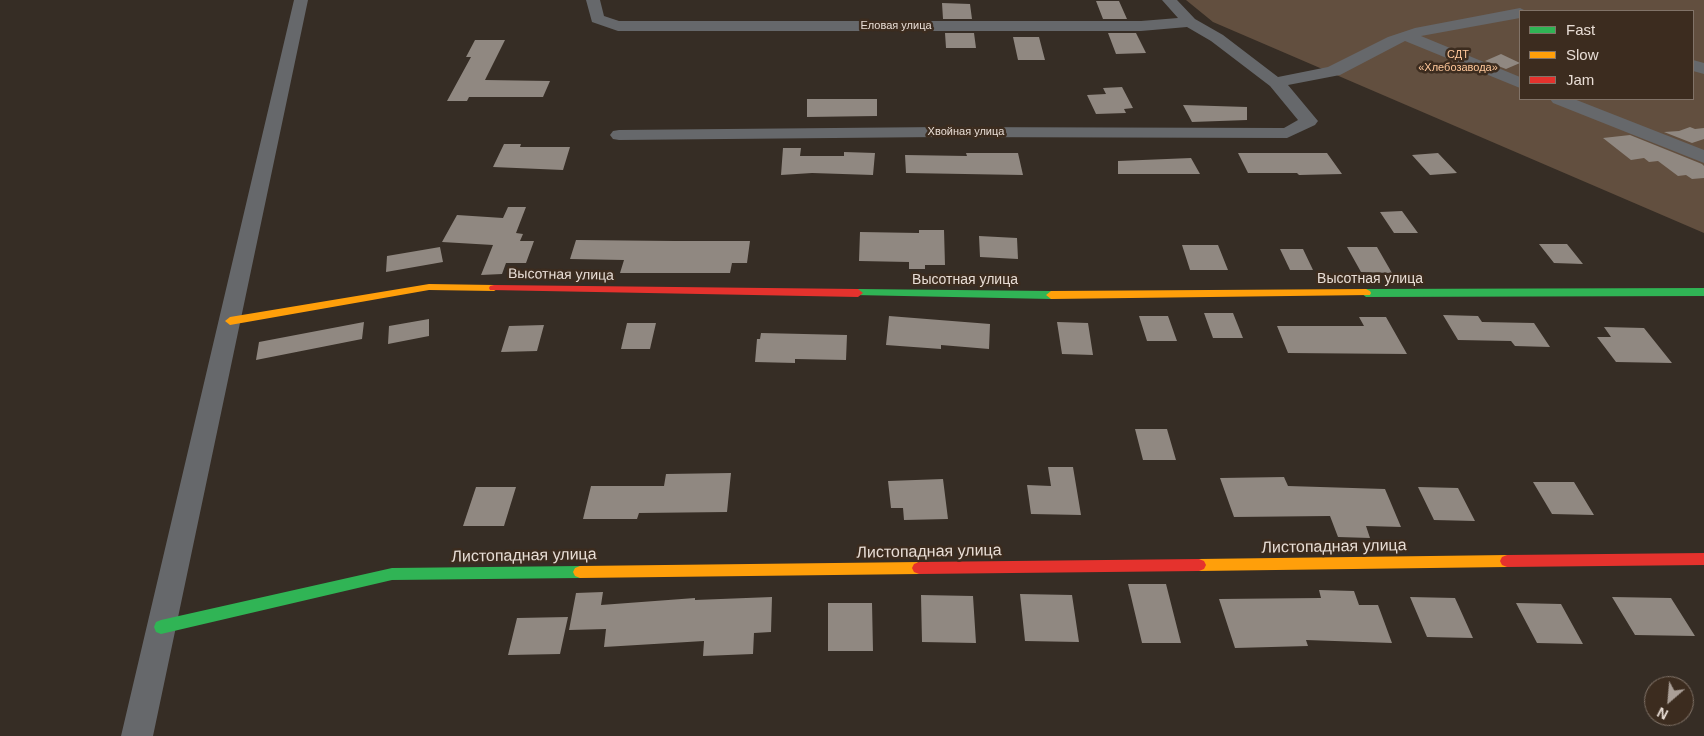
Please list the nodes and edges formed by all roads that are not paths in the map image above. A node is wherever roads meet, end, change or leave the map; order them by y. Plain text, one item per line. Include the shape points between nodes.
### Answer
1 (301, 0) edge
2 (593, 0) edge
3 (1169, 0) edge
4 (1519, 13) edge
5 (1190, 22) junction
6 (1406, 36) junction
7 (1276, 82) junction
8 (1519, 83) edge
9 (1561, 100) edge
10 (619, 136) dead end
11 (1704, 158) edge
12 (1704, 292) edge
13 (230, 321) junction
14 (1704, 559) edge
15 (161, 627) junction
16 (137, 736) edge

1 - 13 street
2 - 5 street, Еловая улица via 598,19 618,26 1141,26
3 - 5 street
4 - 6 street
5 - 7 street
6 - 7 street via 1334,71
6 - 8 street
7 - 10 street, Хвойная улица via 1309,121 1287,133 941,132
9 - 11 street
12 - 13 street, Высотная улица via 965,295 429,288
13 - 15 street
14 - 15 street, Листопадная улица via 392,574
15 - 16 street

